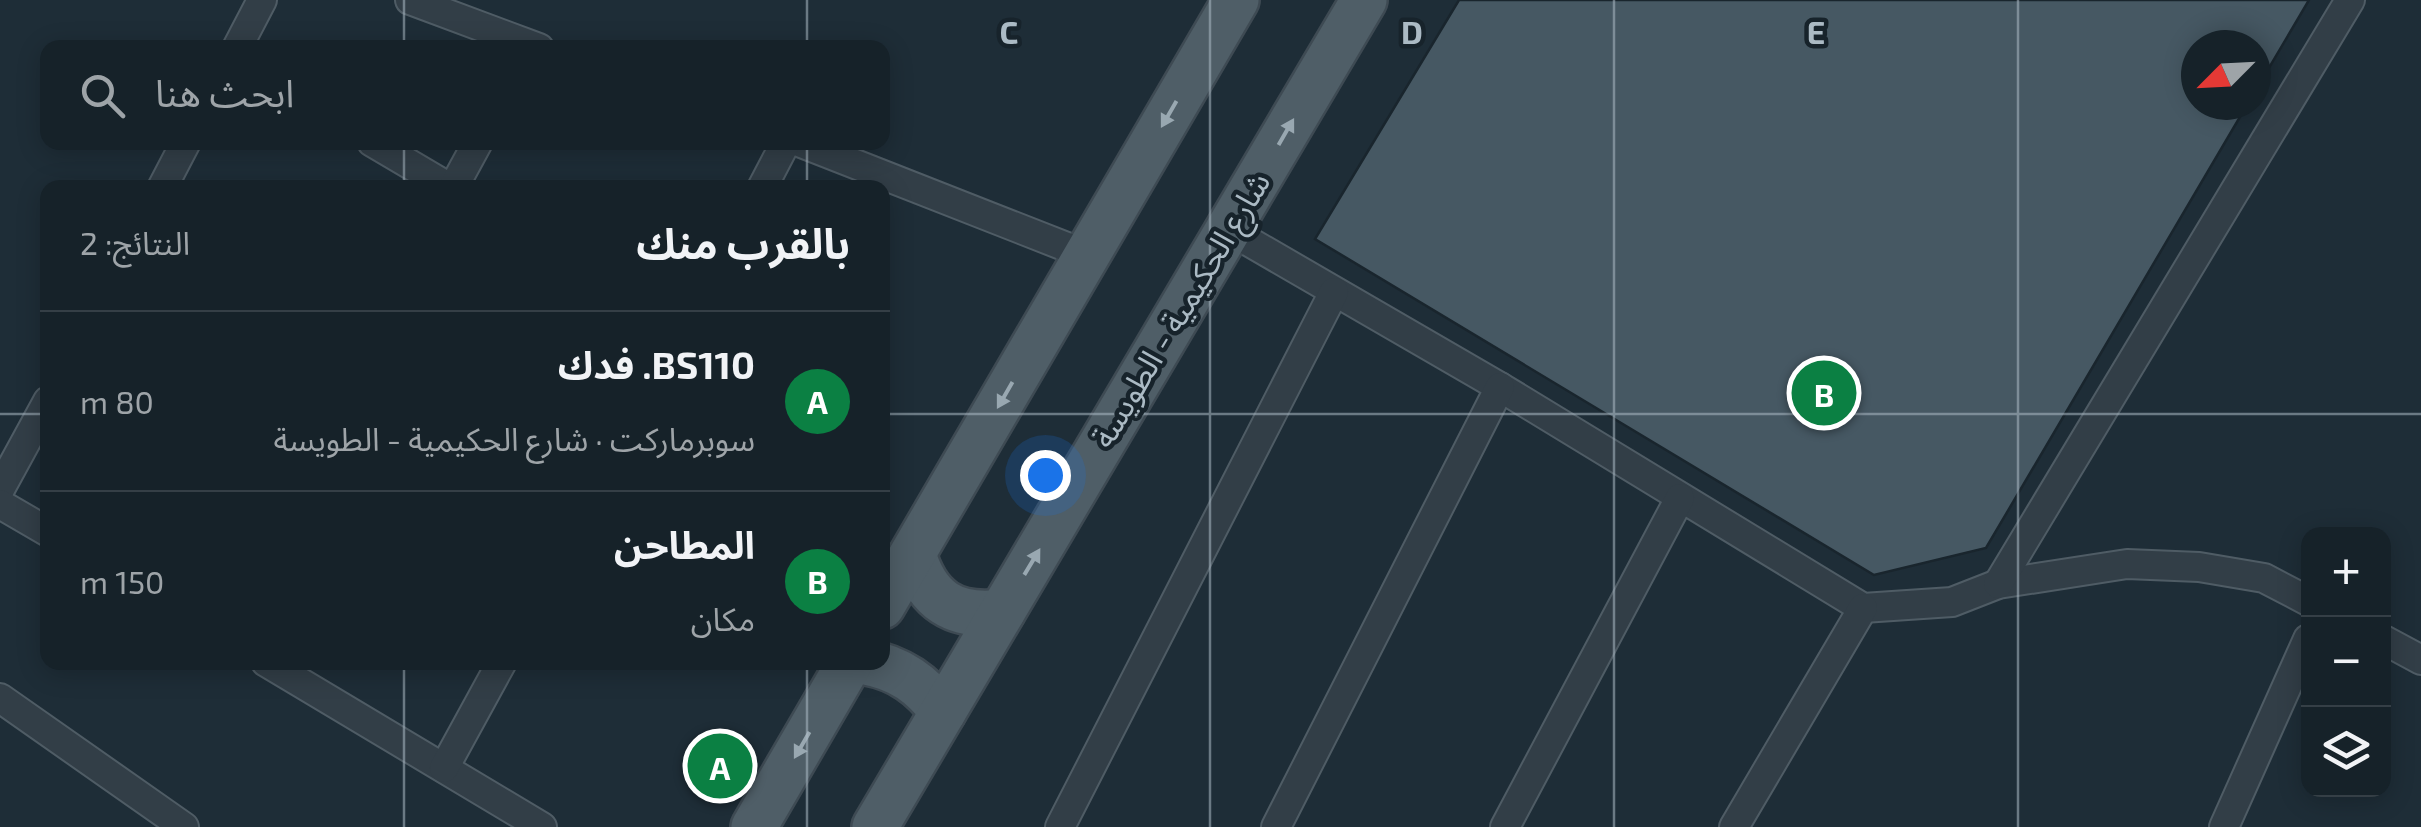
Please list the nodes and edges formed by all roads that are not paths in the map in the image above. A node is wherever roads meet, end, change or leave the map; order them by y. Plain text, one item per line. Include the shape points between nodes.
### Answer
1 (262, 0) edge
2 (410, 0) edge
3 (1236, 0) edge
4 (1364, 0) edge
5 (2350, 0) edge
6 (241, 40) edge
7 (516, 40) edge
8 (182, 150) edge
9 (386, 150) edge
10 (473, 150) edge
11 (782, 150) edge
12 (819, 150) edge
13 (166, 180) edge
14 (437, 180) edge
15 (456, 180) edge
16 (766, 180) edge
17 (1229, 230) junction
18 (1087, 255) junction
19 (1334, 292) junction
20 (1500, 386) junction
21 (40, 416) edge
22 (0, 489) edge
23 (1680, 498) junction
24 (0, 504) edge
25 (40, 527) edge
26 (913, 554) junction
27 (1998, 584) junction
28 (890, 593) edge
29 (2301, 597) edge
30 (1863, 608) junction
31 (1002, 612) junction
32 (2391, 644) edge
33 (2301, 655) edge
34 (2421, 660) edge
35 (279, 670) edge
36 (498, 670) edge
37 (845, 670) edge
38 (889, 670) edge
39 (0, 698) edge
40 (943, 712) junction
41 (444, 768) junction
42 (184, 827) edge
43 (542, 827) edge
44 (754, 827) edge
45 (875, 827) edge
46 (1060, 827) edge
47 (1276, 827) edge
48 (1505, 827) edge
49 (1734, 827) edge
50 (2224, 827) edge

1 - 6 street
2 - 7 street
3 -> 18 main road
17 -> 4 main road, شارع الحكيمية - الطويسة
5 - 27 street
8 - 13 street
9 - 14 street
10 - 15 street
11 - 16 street
12 - 18 street
17 - 19 street
31 -> 17 main road, شارع الحكيمية - الطويسة
18 -> 26 main road
19 - 20 street
19 - 46 street
20 - 23 street
20 - 47 street
21 - 22 street
23 - 30 street
23 - 48 street
24 - 25 street
26 - 28 main road
26 - 31 main road via 919,574 945,604 963,612
27 - 29 street via 2127,564 2199,567 2264,578
27 - 30 street via 1952,602
30 - 49 street
31 - 40 main road, شارع الحكيمية - الطويسة
32 - 34 street
33 - 50 street
35 - 41 street
36 - 41 street
37 -> 44 main road
38 - 40 main road via 920,685
39 - 42 street
40 - 45 main road, شارع الحكيمية - الطويسة
41 - 43 street

